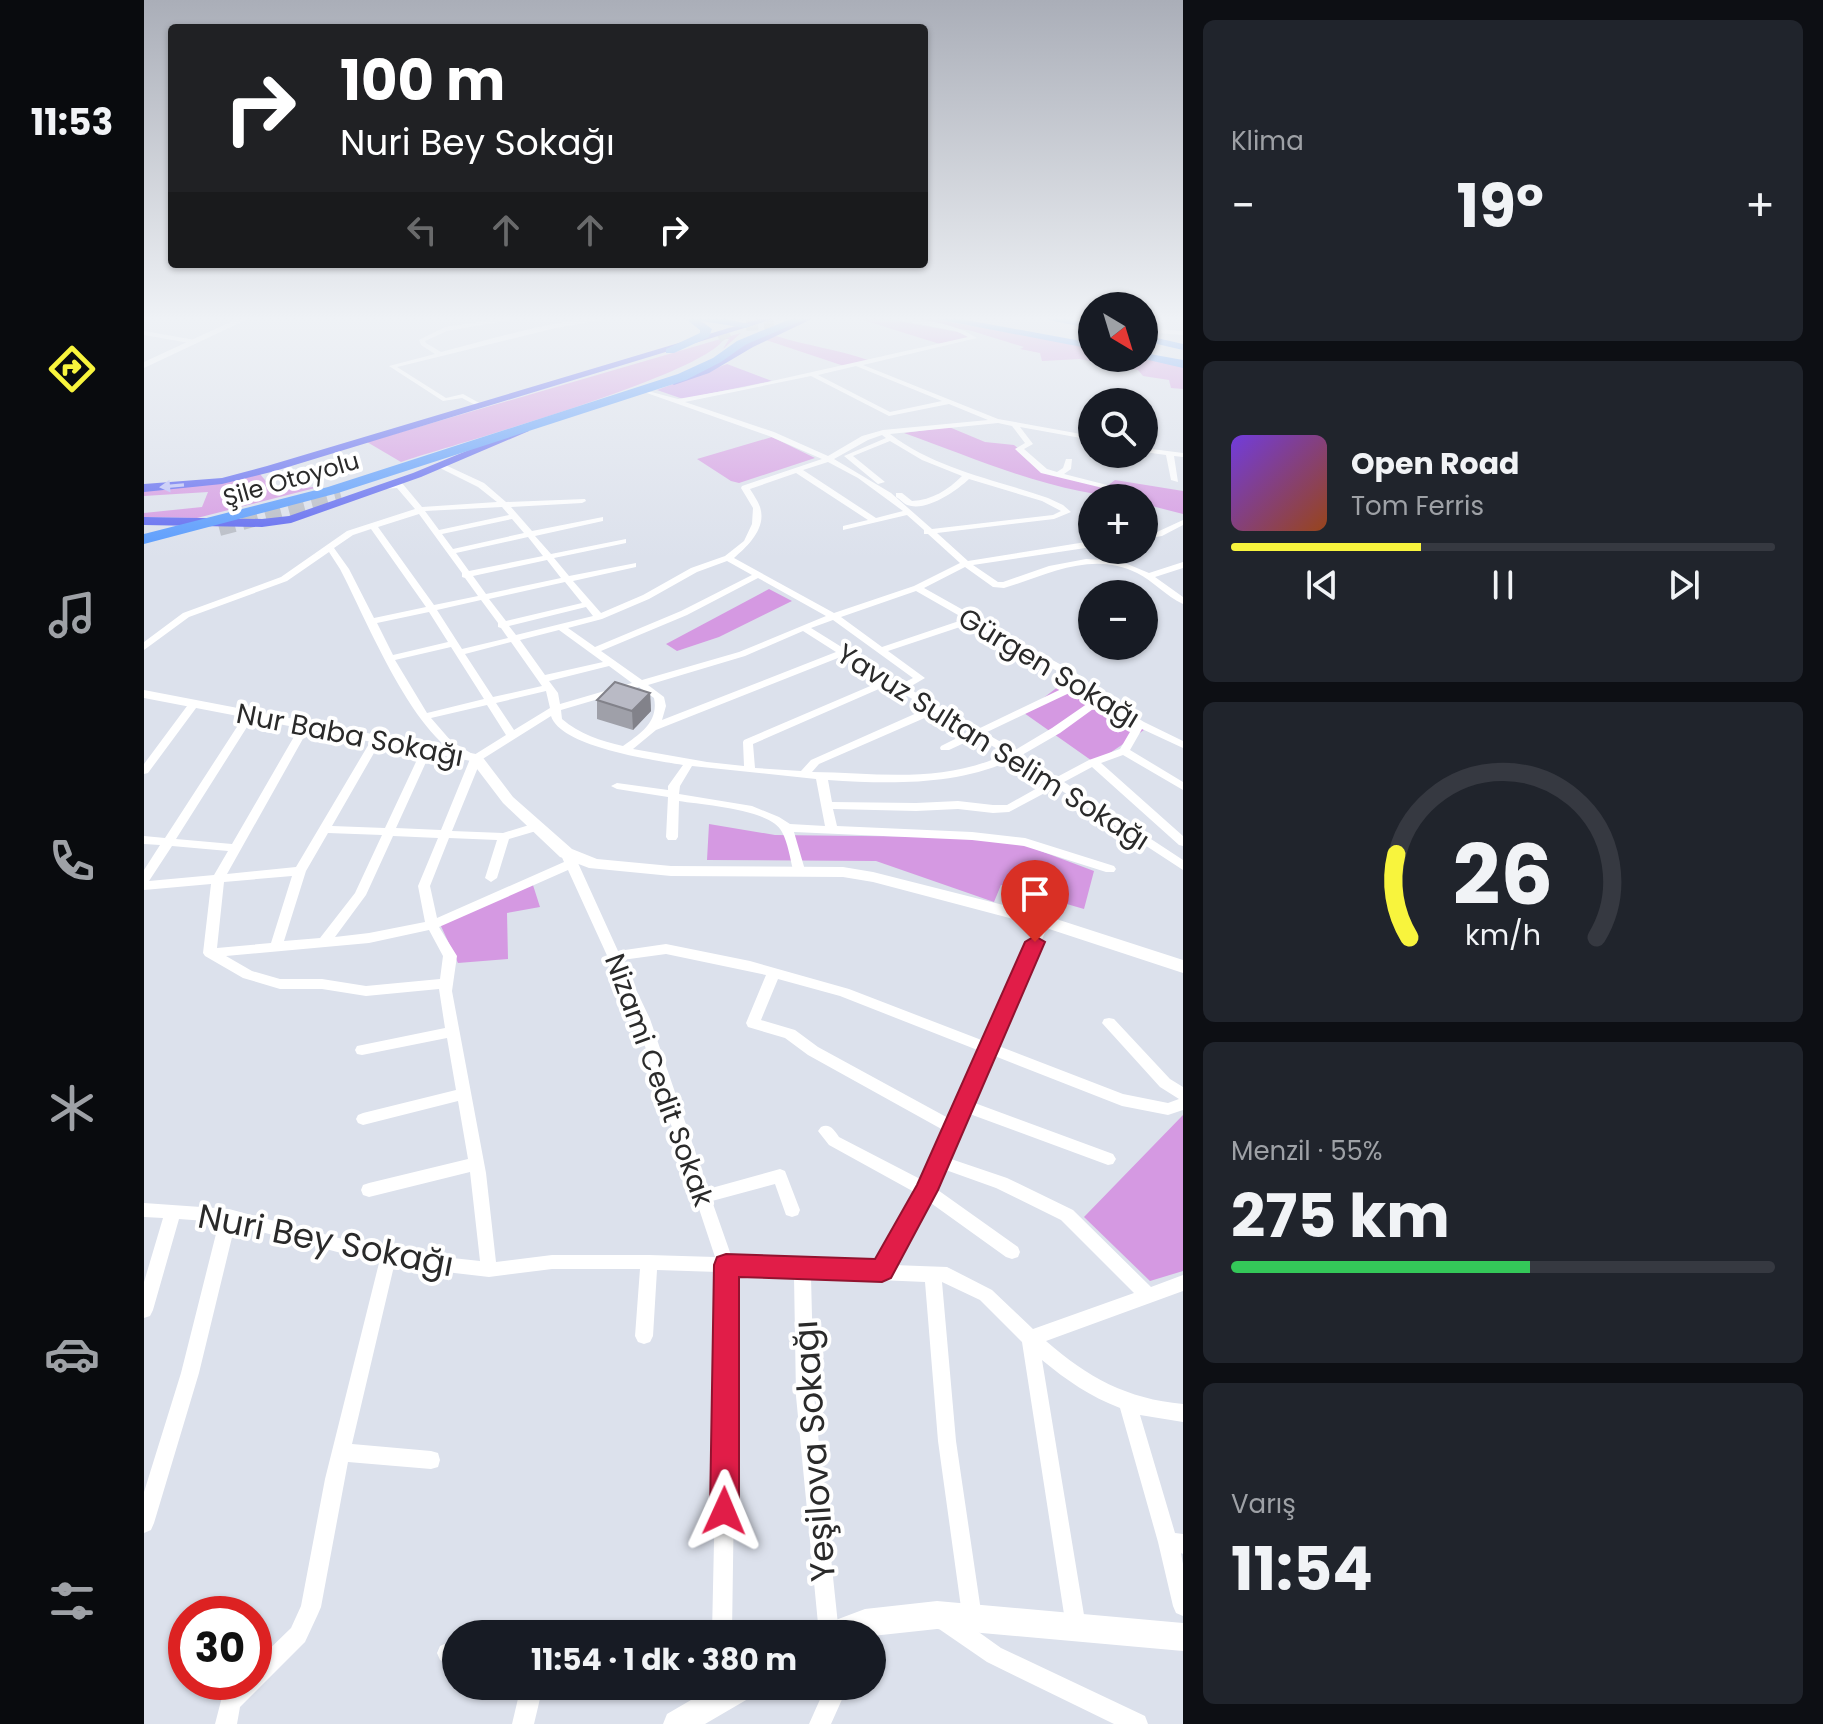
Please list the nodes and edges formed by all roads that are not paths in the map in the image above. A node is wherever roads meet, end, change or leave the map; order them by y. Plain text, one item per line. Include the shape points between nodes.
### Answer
1 (466, 397) edge
2 (510, 397) edge
3 (617, 397) edge
4 (619, 397) edge
5 (620, 397) edge
6 (668, 397) edge
7 (694, 397) edge
8 (857, 397) edge
9 (939, 397) edge
10 (676, 401) junction
11 (950, 402) junction
12 (481, 406) junction
13 (998, 421) junction
14 (1014, 424) junction
15 (887, 435) junction
16 (1078, 435) edge
17 (485, 441) junction
18 (1158, 452) edge
19 (1170, 454) junction
20 (1183, 455) edge
21 (455, 458) junction
22 (828, 459) junction
23 (1069, 461) dead end
24 (441, 465) junction
25 (797, 470) junction
26 (1058, 475) junction
27 (967, 476) junction
28 (1175, 480) dead end
29 (1092, 484) edge
30 (383, 487) junction
31 (144, 488) edge
32 (341, 496) tunnel mouth
33 (582, 501) dead end
34 (504, 504) junction
35 (421, 511) junction
36 (909, 512) junction
37 (513, 516) junction
38 (600, 519) dead end
39 (873, 520) junction
40 (144, 521) edge
41 (1183, 522) edge
42 (223, 524) junction
43 (373, 526) junction
44 (846, 528) dead end
45 (927, 532) junction
46 (436, 533) junction
47 (1158, 534) edge
48 (529, 535) junction
49 (144, 539) edge
50 (623, 541) dead end
51 (329, 546) junction
52 (1078, 546) edge
53 (449, 552) junction
54 (547, 557) junction
55 (728, 558) junction
56 (965, 564) junction
57 (1084, 564) edge
58 (1117, 564) edge
59 (633, 565) dead end
60 (1183, 565) edge
61 (465, 575) junction
62 (756, 576) junction
63 (1148, 576) junction
64 (566, 579) junction
65 (917, 588) junction
66 (482, 598) junction
67 (1183, 601) edge
68 (588, 604) junction
69 (431, 609) junction
70 (599, 617) junction
71 (834, 617) junction
72 (970, 620) junction
73 (372, 621) junction
74 (501, 625) junction
75 (559, 626) junction
76 (804, 627) junction
77 (511, 637) junction
78 (144, 647) edge
79 (456, 648) junction
80 (881, 650) junction
81 (593, 651) junction
82 (844, 652) junction
83 (391, 658) junction
84 (611, 663) junction
85 (889, 681) junction
86 (546, 683) junction
87 (1083, 683) junction
88 (641, 685) junction
89 (901, 688) junction
90 (144, 694) edge
91 (1100, 699) junction
92 (491, 703) junction
93 (194, 704) junction
94 (557, 708) junction
95 (935, 709) junction
96 (249, 716) junction
97 (426, 716) junction
98 (1140, 724) junction
99 (655, 727) junction
100 (304, 728) junction
101 (975, 734) junction
102 (512, 736) junction
103 (377, 739) junction
104 (1183, 745) edge
105 (945, 748) dead end
106 (427, 749) junction
107 (625, 750) junction
108 (1124, 751) junction
109 (1012, 753) junction
110 (476, 758) junction
111 (1093, 762) junction
112 (689, 763) junction
113 (750, 770) junction
114 (144, 771) edge
115 (805, 774) junction
116 (821, 775) junction
117 (1057, 783) junction
118 (617, 786) dead end
119 (1183, 787) edge
120 (674, 796) junction
121 (827, 805) junction
122 (539, 826) junction
123 (787, 828) junction
124 (325, 829) junction
125 (832, 830) junction
126 (388, 832) junction
127 (443, 834) junction
128 (504, 837) junction
129 (672, 837) dead end
130 (144, 840) edge
131 (166, 842) junction
132 (1183, 842) edge
133 (235, 848) junction
134 (569, 858) junction
135 (1183, 866) edge
136 (1110, 869) dead end
137 (799, 870) junction
138 (300, 871) junction
139 (491, 878) dead end
140 (218, 879) junction
141 (144, 883) edge
142 (1044, 921) junction
143 (432, 925) junction
144 (324, 942) junction
145 (276, 947) junction
146 (210, 953) junction
147 (616, 956) junction
148 (1183, 967) edge
149 (774, 973) junction
150 (446, 983) junction
151 (1109, 1023) dead end
152 (452, 1032) junction
153 (989, 1048) junction
154 (362, 1050) dead end
155 (465, 1093) junction
156 (1183, 1095) edge
157 (1183, 1104) edge
158 (965, 1106) junction
159 (363, 1119) dead end
160 (953, 1128) junction
161 (826, 1131) dead end
162 (1108, 1159) dead end
163 (937, 1161) junction
164 (476, 1164) junction
165 (369, 1190) dead end
166 (926, 1190) junction
167 (702, 1197) junction
168 (144, 1210) edge
169 (792, 1210) dead end
170 (173, 1212) junction
171 (229, 1216) junction
172 (1012, 1252) dead end
173 (388, 1258) junction
174 (649, 1262) junction
175 (726, 1265) junction
176 (802, 1268) junction
177 (489, 1270) junction
178 (882, 1270) junction
179 (933, 1274) junction
180 (1183, 1283) edge
181 (1148, 1295) junction
182 (144, 1310) edge
183 (644, 1336) dead end
184 (1030, 1338) junction
185 (1128, 1404) junction
186 (1183, 1413) edge
187 (341, 1452) junction
188 (431, 1460) dead end
189 (144, 1523) edge
190 (1175, 1543) edge
191 (1183, 1606) edge
192 (937, 1615) junction
193 (972, 1618) junction
194 (722, 1620) edge
195 (830, 1620) edge
196 (886, 1624) edge
197 (1076, 1627) junction
198 (1183, 1637) edge
199 (272, 1661) edge
200 (232, 1700) edge
201 (529, 1700) edge
202 (713, 1700) edge
203 (831, 1700) edge
204 (226, 1724) edge
205 (523, 1724) edge
206 (677, 1724) edge
207 (820, 1724) edge
208 (1137, 1724) edge

1 - 12 street
2 - 12 main road
3 - 49 highway, Şile Otoyolu
4 - 17 highway, Şile Otoyolu
5 - 21 main road
6 - 10 street
7 - 10 street
8 - 11 street via 889,414
9 - 11 street
10 - 22 street
11 - 13 street
12 -> 31 main road via 248,475
13 - 14 street
13 - 15 street
14 - 16 street
14 - 26 street via 1029,444 1019,449 1044,471
15 - 22 street via 865,438
15 - 27 street
15 - 27 street via 848,456 910,503 943,496
17 - 42 highway via 295,512
17 - 49 highway, Şile Otoyolu via 278,507
18 - 19 street
19 - 20 street
19 - 28 street
21 - 24 main road
21 - 32 highway
22 - 25 street
22 - 36 street
23 - 26 street
24 - 30 main road
24 - 34 street via 481,485
25 - 39 street
25 - 55 street via 745,488 757,517 748,542
26 - 29 street
27 - 45 street via 1052,502 1067,512
30 - 35 street via 399,485
30 - 42 main road via 291,519
33 - 34 street
34 - 35 street
34 - 37 street
35 - 43 street
35 - 46 street
36 - 39 street
36 - 45 street
37 - 46 street
37 - 48 street
38 - 48 street
39 - 44 street
40 - 42 main road
41 - 47 street
42 - 49 highway
43 - 51 street
43 - 69 street
45 - 56 street
46 - 53 street
48 - 53 street
48 - 54 street
50 - 54 street
51 - 73 street
51 - 78 street via 284,579 177,620
52 - 56 street
53 - 61 street
54 - 61 street
54 - 64 street
55 - 62 street
55 - 70 street
56 - 57 street via 1004,585 1057,566
56 - 65 street
58 - 63 street
59 - 64 street
60 - 63 street
61 - 66 street
62 - 71 street
62 - 81 street
63 - 67 street
64 - 66 street
64 - 68 street
65 - 71 street
65 - 72 street, Gürgen Sokağı
66 - 69 street
66 - 74 street
68 - 70 street
68 - 74 street
69 - 73 street
69 - 79 street
70 - 75 street
71 - 76 street
71 - 80 street
72 - 80 street
72 - 87 street, Gürgen Sokağı
73 - 83 street
74 - 77 street
75 - 77 street
75 - 81 street
76 - 82 street, Yavuz Sultan Selim Sokağı
76 - 88 street via 742,654
77 - 79 street
77 - 86 street
79 - 83 street
79 - 92 street
80 - 89 street via 920,678
81 - 84 street
82 - 85 street, Yavuz Sultan Selim Sokağı
82 - 99 street
83 - 97 street
84 - 86 street
84 - 88 street
85 - 89 street, Yavuz Sultan Selim Sokağı
85 - 113 street via 748,742
86 - 92 street
86 - 94 street
87 - 91 street, Gürgen Sokağı
87 - 101 street
88 - 94 street
88 - 99 street via 662,704
89 - 95 street, Yavuz Sultan Selim Sokağı
90 - 93 main road, Nur Baba Sokağı
91 - 98 street, Gürgen Sokağı
91 - 109 street via 1061,729
92 - 97 street
92 - 102 street
93 - 96 main road, Nur Baba Sokağı
93 - 114 street
94 - 102 street
94 - 107 street via 557,720 572,733
95 - 101 street, Yavuz Sultan Selim Sokağı
95 - 115 street via 815,762
96 - 100 main road, Nur Baba Sokağı
96 - 131 street
97 - 110 street via 444,743
98 - 104 street, Gürgen Sokağı
98 - 108 street
99 - 107 street
100 - 103 main road, Nur Baba Sokağı
100 - 133 street
101 - 105 street
101 - 109 street, Yavuz Sultan Selim Sokağı
102 - 110 street
103 - 106 main road, Nur Baba Sokağı
103 - 124 street
106 - 110 main road, Nur Baba Sokağı
106 - 126 street
107 - 112 street
108 - 111 street
108 - 119 street
109 - 116 street via 973,772 931,777
109 - 117 street, Yavuz Sultan Selim Sokağı
110 - 122 main road, Nur Baba Sokağı via 508,800
110 - 127 street
111 - 117 street
111 - 132 street
112 - 113 street
112 - 120 street via 674,786
113 - 115 street
115 - 116 street
116 - 121 street
117 - 121 street via 1009,808
117 - 135 street, Yavuz Sultan Selim Sokağı
118 - 120 street
120 - 123 street via 758,811
120 - 129 street
121 - 125 street
122 - 128 street
122 - 134 main road, Nur Baba Sokağı
123 - 125 street
123 - 137 street
124 - 126 street
124 - 138 street
125 - 136 street via 1025,842
126 - 127 street
126 - 144 street via 360,895
127 - 128 street
127 - 143 street via 424,886
128 - 139 street
130 - 131 street
131 - 133 street
131 - 141 street
133 - 140 street
134 - 137 main road via 671,871
134 - 143 street
134 - 147 street, Nizami Cedit Sokak
137 - 142 main road via 873,877
138 - 140 street
138 - 145 street
140 - 141 street
140 - 146 street
142 - 148 main road
142 - 153 street
143 - 144 street
143 - 150 street via 450,956
144 - 145 street
145 - 146 street
146 - 150 street via 248,975 280,984 366,991
147 - 149 street via 666,949
147 - 167 street, Nizami Cedit Sokak via 643,1019
149 - 153 street via 844,992
149 - 160 street via 753,1023 790,1034
150 - 152 street
151 - 156 street
152 - 154 street
152 - 155 street
153 - 157 street via 1122,1100 1168,1109
153 - 158 street
155 - 159 street
155 - 164 street
158 - 160 street
158 - 162 street
160 - 163 street
161 - 166 street via 834,1141
163 - 166 street
163 - 181 street via 1001,1183 1067,1215
164 - 165 street
164 - 177 street
166 - 172 street
166 - 178 street
167 - 169 street via 780,1176
167 - 175 street, Nizami Cedit Sokak
168 - 170 street, Nuri Bey Sokağı
170 - 171 street, Nuri Bey Sokağı
170 - 182 street
171 - 173 street, Nuri Bey Sokağı
171 - 189 street via 190,1373
173 - 177 street, Nuri Bey Sokağı
173 - 187 street
174 - 175 street, Nuri Bey Sokağı
174 - 177 street, Nuri Bey Sokağı via 552,1262
174 - 183 street
175 - 176 street, Nuri Bey Sokağı
175 - 194 street
176 - 178 street, Nuri Bey Sokağı
176 - 195 street, Yeşilova Sokağı via 805,1396
178 - 179 street, Nuri Bey Sokağı
179 - 184 street, Nuri Bey Sokağı via 947,1275 986,1295
179 - 193 street via 947,1441
180 - 181 street
181 - 184 street
184 - 185 street, Nuri Bey Sokağı via 1079,1379
184 - 197 street
185 - 186 street, Nuri Bey Sokağı via 1155,1413
185 - 190 street
187 - 188 street
187 - 199 street via 311,1607 298,1635
190 - 191 street
192 - 193 main road
192 - 196 main road
192 - 208 street via 994,1655
193 - 197 main road
197 - 198 main road
200 - 204 street
201 - 205 street
202 - 206 main road
203 - 207 street

